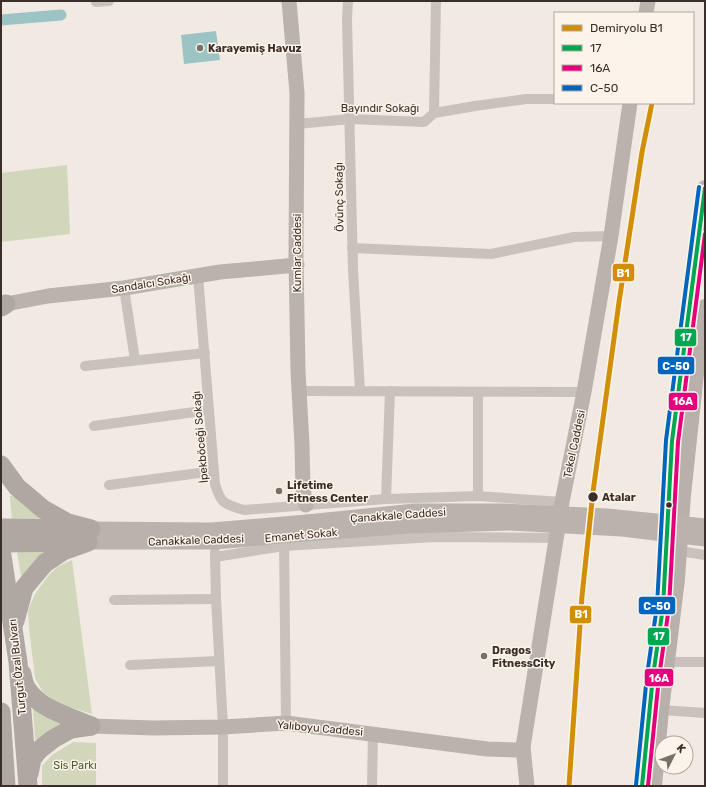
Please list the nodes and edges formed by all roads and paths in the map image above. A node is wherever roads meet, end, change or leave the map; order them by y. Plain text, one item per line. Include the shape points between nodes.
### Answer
1 (109, 1) edge
2 (289, 1) edge
3 (348, 1) edge
4 (436, 1) edge
5 (641, 1) edge
6 (648, 1) edge
7 (96, 2) dead end
8 (640, 12) edge
9 (646, 12) edge
10 (554, 99) edge
11 (630, 104) edge
12 (434, 113) junction
13 (350, 119) junction
14 (297, 124) junction
15 (705, 188) edge
16 (702, 234) edge
17 (611, 236) junction
18 (352, 248) junction
19 (296, 265) junction
20 (198, 276) junction
21 (124, 288) junction
22 (3, 304) edge
23 (705, 307) edge
24 (703, 336) edge
25 (204, 353) junction
26 (135, 360) junction
27 (85, 366) dead end
28 (299, 391) junction
29 (360, 391) junction
30 (390, 391) junction
31 (478, 392) junction
32 (584, 392) junction
33 (209, 410) junction
34 (94, 426) dead end
35 (1, 465) edge
36 (214, 471) junction
37 (110, 485) dead end
38 (478, 496) junction
39 (386, 499) junction
40 (562, 502) junction
41 (306, 505) junction
42 (705, 526) edge
43 (1, 528) edge
44 (306, 528) junction
45 (89, 536) junction
46 (556, 538) junction
47 (705, 539) edge
48 (284, 541) junction
49 (215, 542) junction
50 (1, 543) edge
51 (1, 549) edge
52 (673, 550) junction
53 (705, 555) edge
54 (215, 557) junction
55 (216, 599) junction
56 (114, 600) dead end
57 (13, 629) junction
58 (18, 662) junction
59 (219, 662) junction
60 (661, 662) junction
61 (705, 662) edge
62 (130, 665) dead end
63 (660, 710) junction
64 (1, 712) edge
65 (705, 713) edge
66 (286, 723) junction
67 (91, 726) junction
68 (223, 727) junction
69 (373, 733) junction
70 (523, 747) junction
71 (28, 782) edge
72 (6, 786) edge
73 (223, 786) edge
74 (372, 786) edge
75 (527, 786) edge
76 (642, 786) edge
77 (654, 786) edge

1 - 7 street
2 - 14 street, Kumlar Caddesi via 297,93
3 - 13 street, Övünç Sokağı
4 - 12 street
5 - 8 street
6 - 9 street
10 - 12 street, Bayındır Sokağı via 526,99
11 - 17 street, Tekel Caddesi
12 - 13 street, Bayındır Sokağı via 424,122
13 - 14 street, Bayındır Sokağı
13 - 18 street, Övünç Sokağı
14 - 19 street, Kumlar Caddesi
15 - 16 main road
16 - 52 main road via 672,441
17 - 18 street via 574,237 491,254
17 - 32 street, Tekel Caddesi
18 - 29 street, Övünç Sokağı
19 - 20 street, Sandalcı Sokağı
19 - 28 street, Kumlar Caddesi
20 - 21 street, Sandalcı Sokağı
20 - 25 street, İpekböceği Sokağı
21 - 22 street, Sandalcı Sokağı via 48,296
21 - 26 street
23 - 24 main road
24 - 52 main road via 683,495
25 - 26 street
25 - 33 street, İpekböceği Sokağı
26 - 27 street
28 - 29 street
28 - 41 street, Kumlar Caddesi via 303,489
29 - 30 street
30 - 31 street
30 - 39 street
31 - 32 street
31 - 38 street
32 - 40 street, Tekel Caddesi
33 - 34 street
33 - 36 street, İpekböceği Sokağı
35 - 45 highway via 17,487 43,509
36 - 37 street
36 - 41 street, İpekböceği Sokağı via 219,497 227,505 244,510
38 - 39 street, İpekböceği Sokağı
38 - 40 street, İpekböceği Sokağı
39 - 41 street, İpekböceği Sokağı
40 - 46 street, Tekel Caddesi
42 - 44 street, Çanakkale Caddesi, bridge via 607,516 503,511 415,511
43 - 45 highway
44 - 45 street, Çanakkale Caddesi
44 - 47 street, Çanakkale Caddesi, bridge via 510,522 622,529
44 - 48 street, Canakkale Caddesi
45 - 49 street, Canakkale Caddesi
45 - 50 highway
45 - 57 highway via 45,563 24,588
46 - 48 street, Emanet Sokak via 434,537
46 - 70 street, Tekel Caddesi
48 - 49 street, Canakkale Caddesi
48 - 54 street, Emanet Sokak
48 - 66 street
49 - 54 street
51 - 57 highway, Turgut Özal Bulvarı
52 - 53 street
52 - 60 main road
54 - 55 street
55 - 56 street
55 - 59 street
57 - 58 highway, Turgut Özal Bulvarı
58 - 67 highway via 26,688 33,696 47,708
58 - 71 highway, Turgut Özal Bulvarı
59 - 62 street
59 - 68 street
60 - 61 street
60 - 63 main road
60 - 76 main road
63 - 65 street
63 - 77 main road
64 - 72 highway, Turgut Özal Bulvarı
66 - 68 street, Yalıboyu Caddesi
66 - 69 street, Yalıboyu Caddesi
67 - 68 street, Yalıboyu Caddesi
67 - 71 highway via 70,729 39,750 32,760
68 - 73 street
69 - 70 street, Yalıboyu Caddesi via 487,749 518,750
69 - 74 street
70 - 75 street, Tekel Caddesi

